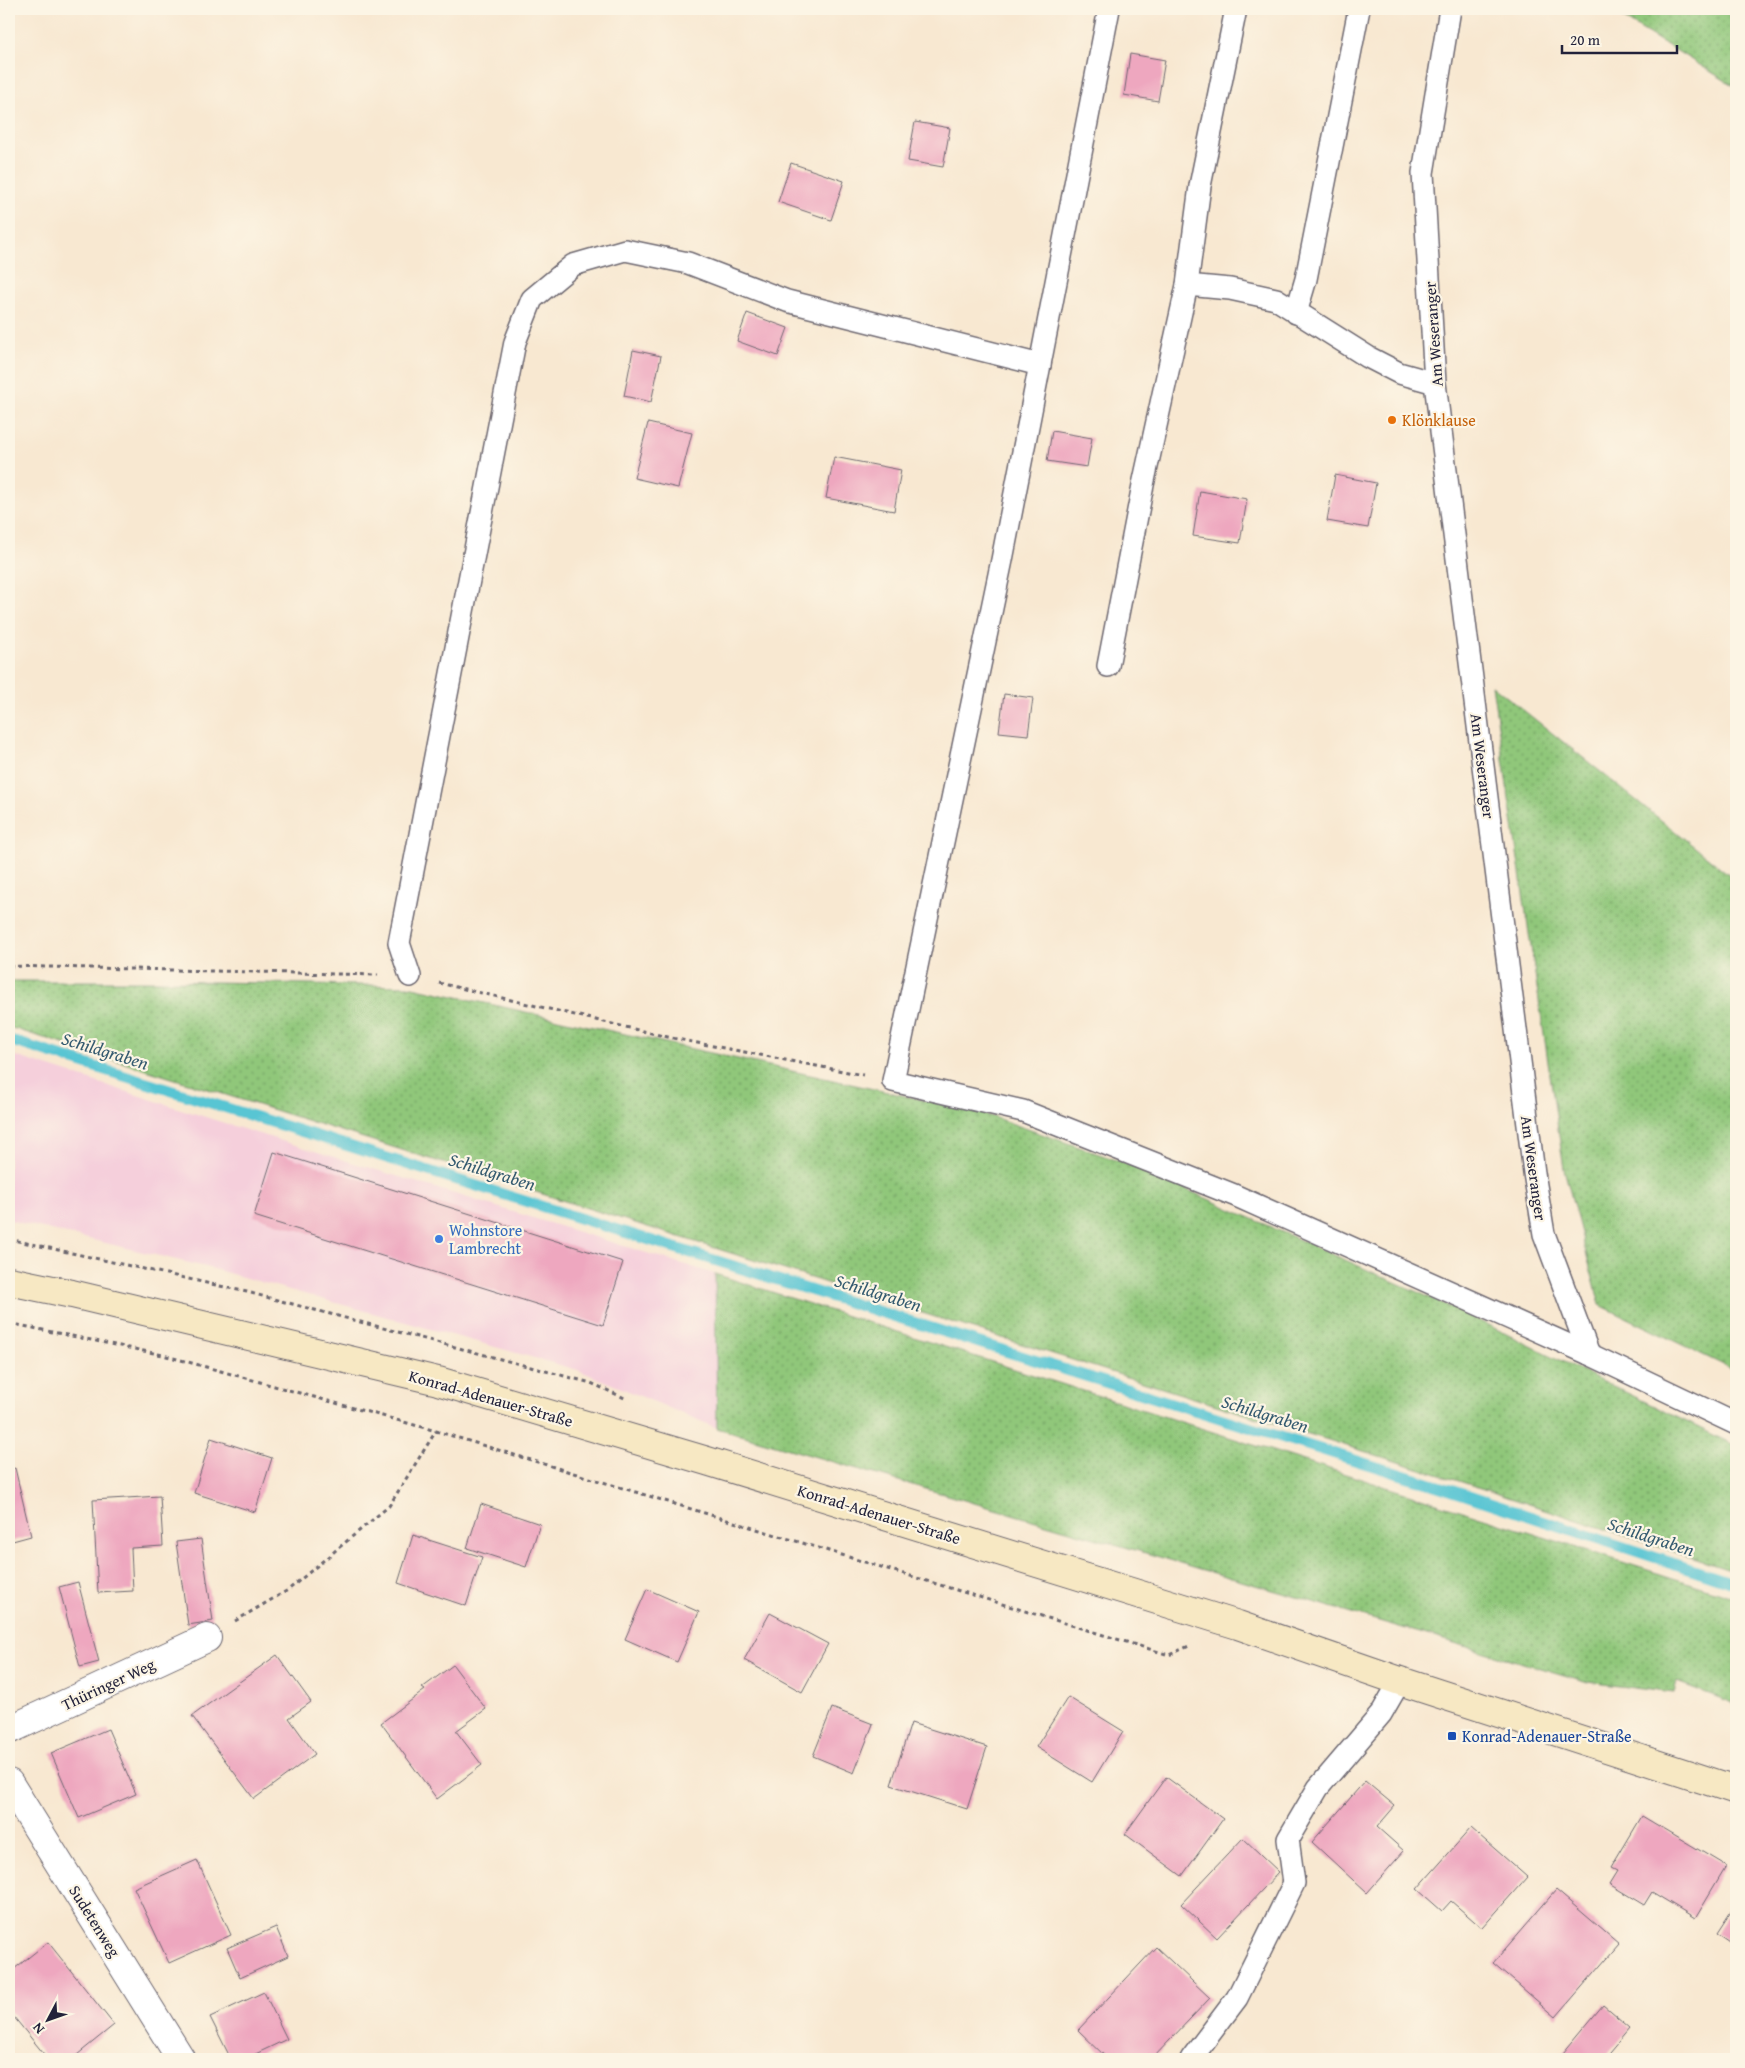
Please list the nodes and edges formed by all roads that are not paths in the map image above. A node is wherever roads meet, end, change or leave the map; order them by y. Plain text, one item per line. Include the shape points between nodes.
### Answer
1 (1109, 9) edge
2 (1236, 9) edge
3 (1359, 9) edge
4 (1450, 9) edge
5 (1187, 285) junction
6 (1296, 313) junction
7 (1040, 365) junction
8 (1435, 383) junction
9 (1108, 666) dead end
10 (410, 976) road end
11 (9, 1281) edge
12 (1589, 1354) junction
13 (1736, 1424) edge
14 (206, 1638) road end
15 (1400, 1681) junction
16 (9, 1730) edge
17 (9, 1783) edge
18 (1736, 1790) edge
19 (181, 2059) edge
20 (1191, 2059) edge

1 - 7 lane
2 - 5 lane via 1200,186
3 - 6 lane via 1306,279
4 - 8 lane, Am Weseranger via 1423,173
5 - 6 lane via 1230,288 1276,299
5 - 9 lane
6 - 8 lane via 1399,373
7 - 10 lane via 787,301 688,263 625,250 573,265 532,299 515,342 399,943
7 - 12 lane via 893,1080 1024,1111 1234,1195
8 - 12 lane, Am Weseranger via 1535,1181 1544,1234
11 - 15 main road, Konrad-Adenauer-Straße via 438,1381 1238,1625
12 - 13 lane
14 - 16 street, Thüringer Weg
15 - 18 main road, Konrad-Adenauer-Straße
15 - 20 lane via 1381,1714 1318,1788 1288,1839 1294,1883 1236,1998
17 - 19 street, Sudetenweg

